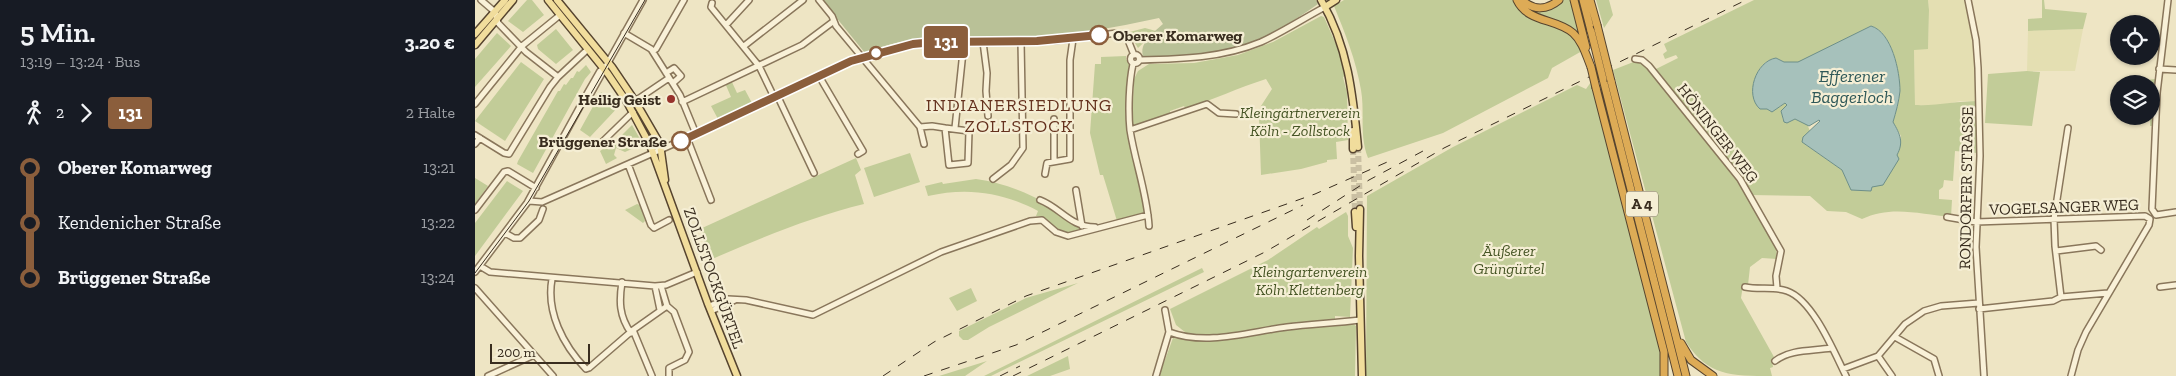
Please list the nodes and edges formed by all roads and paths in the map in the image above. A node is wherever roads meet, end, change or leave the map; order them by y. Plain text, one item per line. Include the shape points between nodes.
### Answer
1 (481, 0) edge
2 (505, 0) edge
3 (513, 0) edge
4 (548, 0) edge
5 (557, 0) edge
6 (643, 0) edge
7 (684, 0) edge
8 (707, 0) edge
9 (749, 0) edge
10 (803, 0) edge
11 (819, 0) edge
12 (1321, 0) edge
13 (1336, 0) edge
14 (1517, 0) edge
15 (1522, 0) edge
16 (1559, 0) edge
17 (1574, 0) edge
18 (1583, 0) edge
19 (1590, 0) edge
20 (1968, 0) edge
21 (2168, 0) edge
22 (713, 2) edge
23 (1325, 6) junction
24 (495, 12) junction
25 (560, 15) junction
26 (496, 19) junction
27 (834, 20) junction
28 (725, 24) junction
29 (625, 33) junction
30 (475, 34) edge
31 (1073, 39) junction
32 (964, 42) junction
33 (983, 42) junction
34 (1021, 42) junction
35 (475, 44) edge
36 (522, 46) junction
37 (744, 46) junction
38 (588, 49) junction
39 (653, 51) junction
40 (1134, 55) junction
41 (863, 58) junction
42 (1635, 59) dead end
43 (1140, 60) junction
44 (608, 62) junction
45 (1133, 64) junction
46 (759, 66) junction
47 (1591, 67) junction
48 (604, 69) junction
49 (2159, 69) junction
50 (2176, 70) edge
51 (668, 76) junction
52 (819, 76) junction
53 (558, 77) junction
54 (673, 83) junction
55 (776, 96) junction
56 (635, 101) junction
57 (682, 102) junction
58 (475, 104) edge
59 (633, 112) junction
60 (1236, 114) dead end
61 (988, 116) dead end
62 (1054, 119) dead end
63 (920, 127) junction
64 (945, 128) junction
65 (955, 128) junction
66 (2068, 128) dead end
67 (1130, 130) junction
68 (696, 134) junction
69 (477, 136) edge
70 (687, 138) junction
71 (475, 144) edge
72 (924, 144) dead end
73 (599, 145) dead end
74 (1355, 148) tunnel mouth
75 (662, 150) junction
76 (653, 154) junction
77 (858, 154) dead end
78 (1054, 161) junction
79 (628, 164) junction
80 (814, 173) dead end
81 (1045, 174) dead end
82 (993, 179) dead end
83 (536, 188) junction
84 (666, 188) junction
85 (1076, 190) dead end
86 (1623, 194) junction
87 (711, 200) dead end
88 (1040, 200) dead end
89 (529, 201) junction
90 (543, 209) dead end
91 (475, 210) edge
92 (1357, 211) tunnel mouth
93 (2176, 212) edge
94 (1148, 215) junction
95 (1947, 217) dead end
96 (2054, 219) junction
97 (669, 220) dead end
98 (1976, 222) junction
99 (1082, 226) junction
100 (1149, 226) dead end
101 (1097, 228) junction
102 (505, 233) junction
103 (2101, 250) dead end
104 (2056, 251) junction
105 (1648, 260) junction
106 (480, 266) junction
107 (475, 272) edge
108 (697, 272) junction
109 (552, 279) junction
110 (621, 282) junction
111 (2176, 285) edge
112 (655, 286) junction
113 (661, 286) junction
114 (2160, 286) dead end
115 (1745, 287) dead end
116 (475, 288) edge
117 (1777, 288) junction
118 (2108, 293) junction
119 (2061, 298) junction
120 (667, 306) junction
121 (1979, 306) junction
122 (710, 308) junction
123 (660, 310) junction
124 (1165, 310) dead end
125 (1360, 320) junction
126 (1674, 328) junction
127 (632, 331) junction
128 (1169, 332) junction
129 (1895, 337) junction
130 (1831, 348) junction
131 (534, 355) junction
132 (1878, 356) junction
133 (1775, 361) dead end
134 (1843, 369) junction
135 (488, 376) edge
136 (553, 376) edge
137 (652, 376) edge
138 (669, 376) edge
139 (737, 376) edge
140 (1156, 376) edge
141 (1362, 376) edge
142 (1664, 376) edge
143 (1678, 376) edge
144 (1686, 376) edge
145 (1713, 376) edge
146 (1846, 376) edge
147 (1892, 376) edge
148 (1939, 376) edge
149 (1985, 376) edge
150 (2071, 376) edge

1 - 24 street
2 - 24 main road
3 - 26 main road
4 - 25 main road, ZOLLSTOCKGÜRTEL
5 - 44 main road, ZOLLSTOCKGÜRTEL
6 - 29 street
7 - 39 street
8 - 22 street
9 - 28 street
10 - 37 street
11 - 27 street
12 - 23 main road
13 - 23 main road
14 - 47 highway via 1530,15 1565,27 1573,34 1581,42
15 - 16 highway via 1530,6 1544,8
17 - 47 highway
18 - 105 highway, A 4, bridge
19 - 126 highway, A 4, bridge
20 - 98 street, RONDORFER STRASSE via 1979,77 1980,156
21 - 49 street
22 - 28 street via 711,7
23 - 43 street via 1268,38 1238,50 1194,58
23 - 74 main road via 1340,39 1353,94
24 - 26 street
24 - 30 main road
25 - 36 street
25 - 38 main road, ZOLLSTOCKGÜRTEL
26 - 35 main road
26 - 36 street
27 - 41 street
27 - 46 street via 802,45
28 - 37 street
29 - 39 street
29 - 44 street
31 - 34 street
31 - 40 street via 1117,33 1128,40
31 - 78 street via 1070,159
32 - 33 street
32 - 41 street via 913,44
32 - 65 street
33 - 34 street
33 - 61 street
34 - 82 street via 1023,148 1011,165
36 - 53 street
36 - 58 street
37 - 46 street
38 - 48 main road, ZOLLSTOCKGÜRTEL
38 - 53 street
39 - 51 street
40 - 43 street via 1138,55
40 - 45 street via 1131,59
41 - 52 street
41 - 63 street
42 - 117 street, HÖNINGER WEG via 1649,66 1740,179 1781,251
43 - 45 street
44 - 48 street
44 - 56 main road, ZOLLSTOCKGÜRTEL
45 - 67 street
46 - 55 street
46 - 57 street
47 - 86 highway, bridge
48 - 59 main road, ZOLLSTOCKGÜRTEL
48 - 83 street via 598,74
49 - 50 street
49 - 93 street via 2152,209 2156,216
51 - 54 street
51 - 54 street via 674,68 681,76
51 - 56 street
52 - 55 street
52 - 77 street via 863,151
53 - 69 street via 509,154
54 - 57 street
55 - 68 street
55 - 80 street
56 - 75 main road, ZOLLSTOCKGÜRTEL
57 - 68 street
59 - 73 street
59 - 76 main road, ZOLLSTOCKGÜRTEL
60 - 67 street via 1219,113 1207,104
62 - 78 street
63 - 64 street
63 - 72 street
64 - 65 street
64 - 65 street via 949,165 968,163 970,134 968,130
66 - 96 street
67 - 94 street
68 - 70 street
69 - 71 street
70 - 75 street
70 - 87 street
75 - 76 street
75 - 84 main road, ZOLLSTOCKGÜRTEL
76 - 79 street
76 - 84 main road, ZOLLSTOCKGÜRTEL
78 - 81 street via 1047,163
79 - 89 street via 542,202
79 - 97 street via 651,225 654,228
83 - 89 street
83 - 91 street via 504,172
84 - 108 main road, ZOLLSTOCKGÜRTEL
85 - 99 street
86 - 105 highway
86 - 142 highway via 1664,352
88 - 99 street
89 - 102 street
90 - 102 street via 539,219 520,238
92 - 125 main road
94 - 100 street
94 - 101 street
95 - 98 street, VOGELSANGER WEG
96 - 98 street, VOGELSANGER WEG
96 - 104 street
96 - 118 street, VOGELSANGER WEG via 2145,216 2151,220
98 - 121 street, RONDORFER STRASSE
99 - 101 street
101 - 122 street via 1069,236 1056,232 1042,220 1030,221 941,252 813,315 738,300
102 - 106 street
103 - 104 street via 2096,246
104 - 119 street
105 - 143 highway, A 4
106 - 107 street
106 - 109 street via 490,272
108 - 113 street
108 - 122 main road, ZOLLSTOCKGÜRTEL
109 - 110 street
109 - 127 street via 551,297 557,324 573,356 588,369
110 - 112 street
110 - 127 street via 621,315
111 - 114 street
112 - 113 street
112 - 123 street
113 - 120 street
115 - 117 street
116 - 131 street
117 - 130 street via 1804,302
118 - 119 street
118 - 150 street via 2080,344
119 - 121 street
120 - 123 street
120 - 138 street via 674,312 689,352 685,360 669,368
121 - 129 street via 1941,306 1924,311 1911,319
121 - 149 street, RONDORFER STRASSE
122 - 139 main road, ZOLLSTOCKGÜRTEL
123 - 127 street
124 - 128 street
125 - 128 street via 1207,339
125 - 141 main road
126 - 144 highway, A 4
126 - 145 highway via 1691,360
127 - 137 street
128 - 140 street
129 - 132 street
129 - 148 street via 1934,359
130 - 133 street via 1799,352
130 - 134 street
131 - 135 street
131 - 136 street
132 - 134 street
132 - 147 street
134 - 146 street

